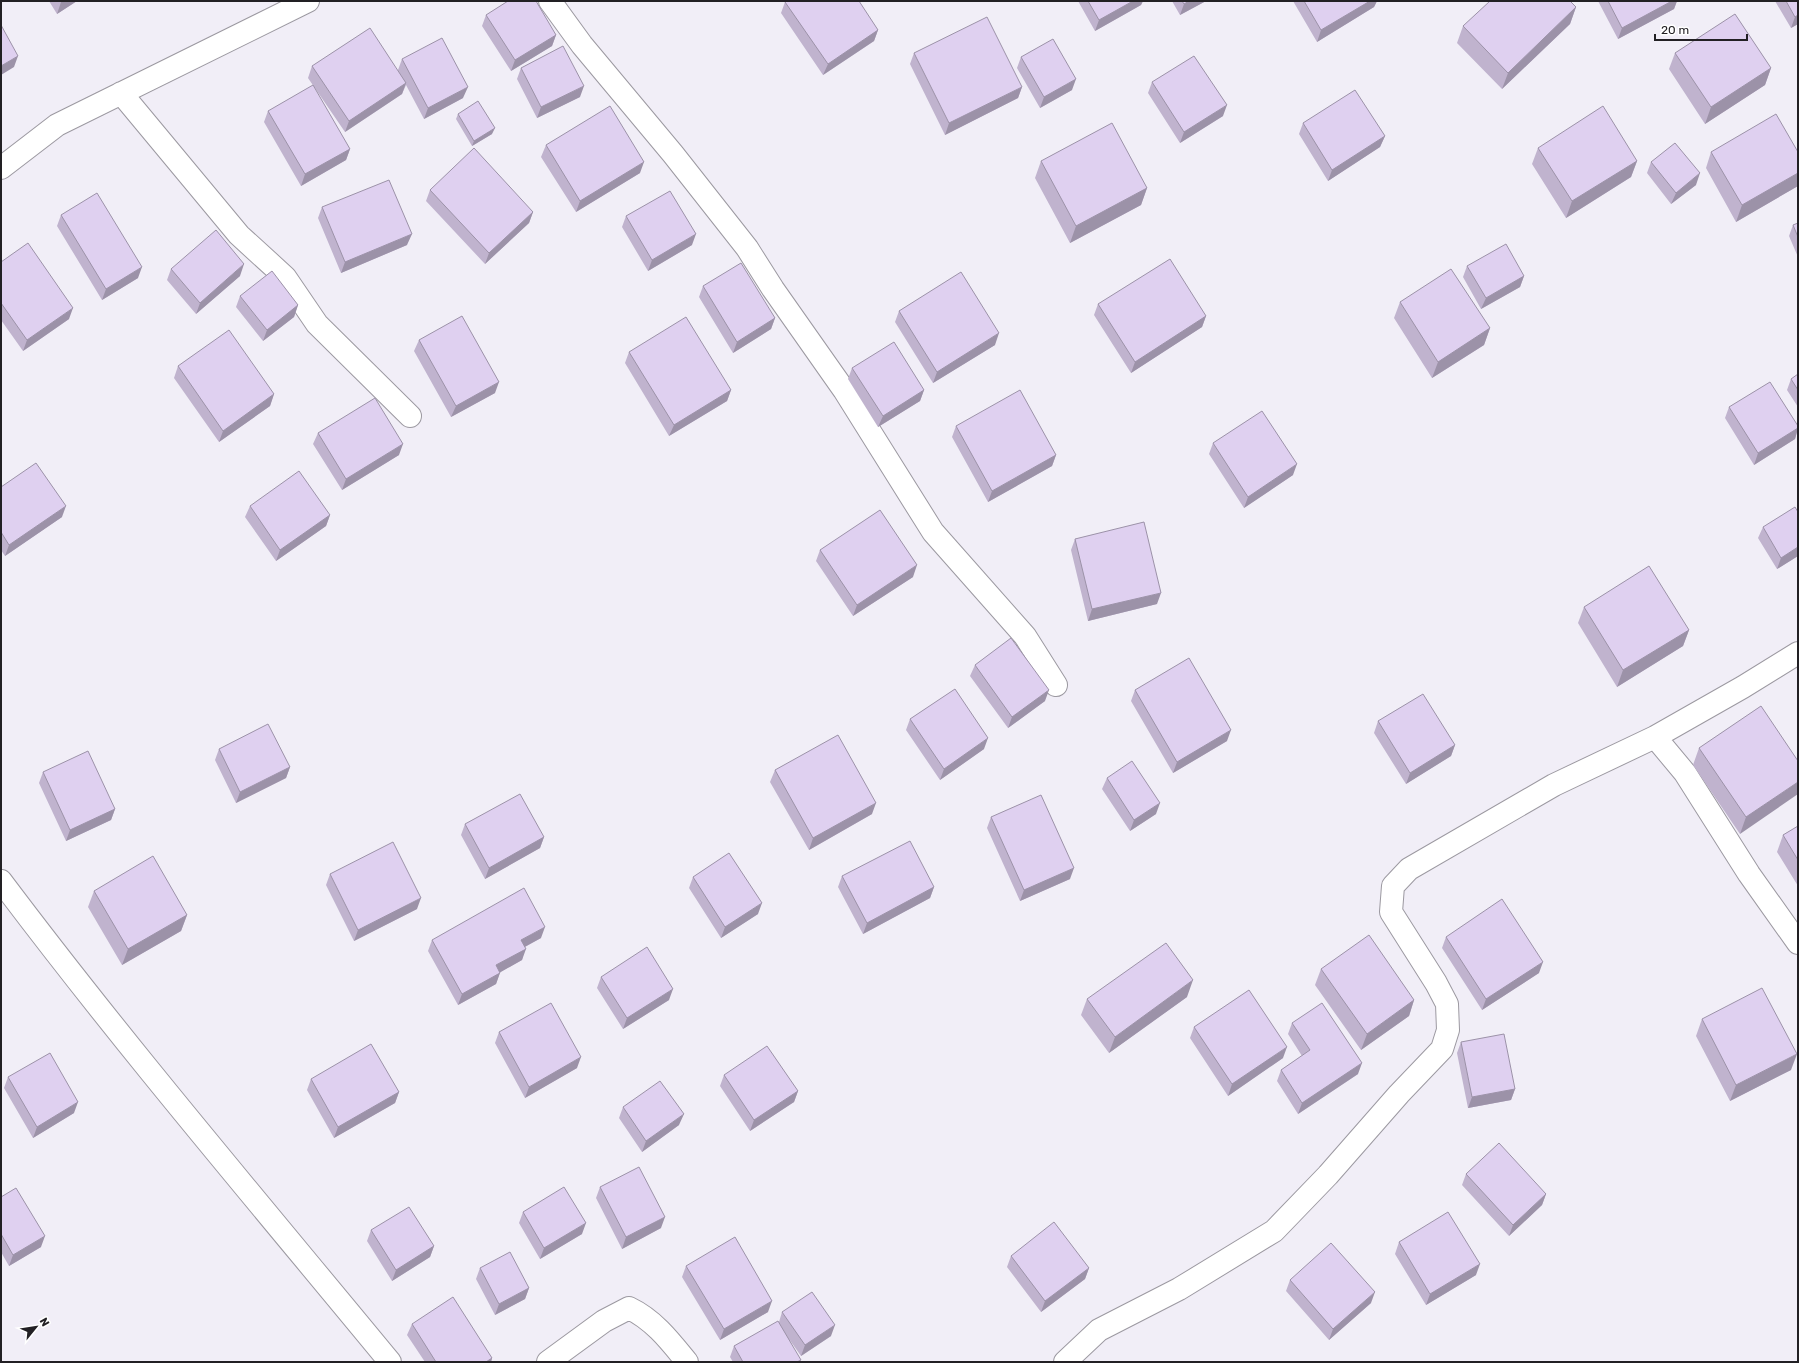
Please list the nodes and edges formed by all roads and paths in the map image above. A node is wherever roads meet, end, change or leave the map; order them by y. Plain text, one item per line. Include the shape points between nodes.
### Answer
1 (308, 1) edge
2 (550, 1) edge
3 (121, 93) junction
4 (1, 168) edge
5 (410, 416) dead end
6 (1798, 653) edge
7 (1056, 685) dead end
8 (1655, 737) junction
9 (1, 881) edge
10 (1798, 943) edge
11 (390, 1362) edge
12 (548, 1362) edge
13 (687, 1362) edge
14 (1065, 1362) edge

1 - 3 street
2 - 7 street via 582,45 674,154 747,248 844,390 933,532 1025,636
3 - 4 street via 57,125
3 - 5 street via 239,235 285,277 318,324
6 - 8 street
8 - 10 street via 1685,773 1749,874
8 - 14 street via 1554,785 1409,869 1393,886 1391,912 1436,982 1446,1004 1448,1030 1442,1049 1274,1231 1179,1289 1099,1330
9 - 11 street via 181,1110
12 - 13 street via 604,1320 629,1308 644,1315

